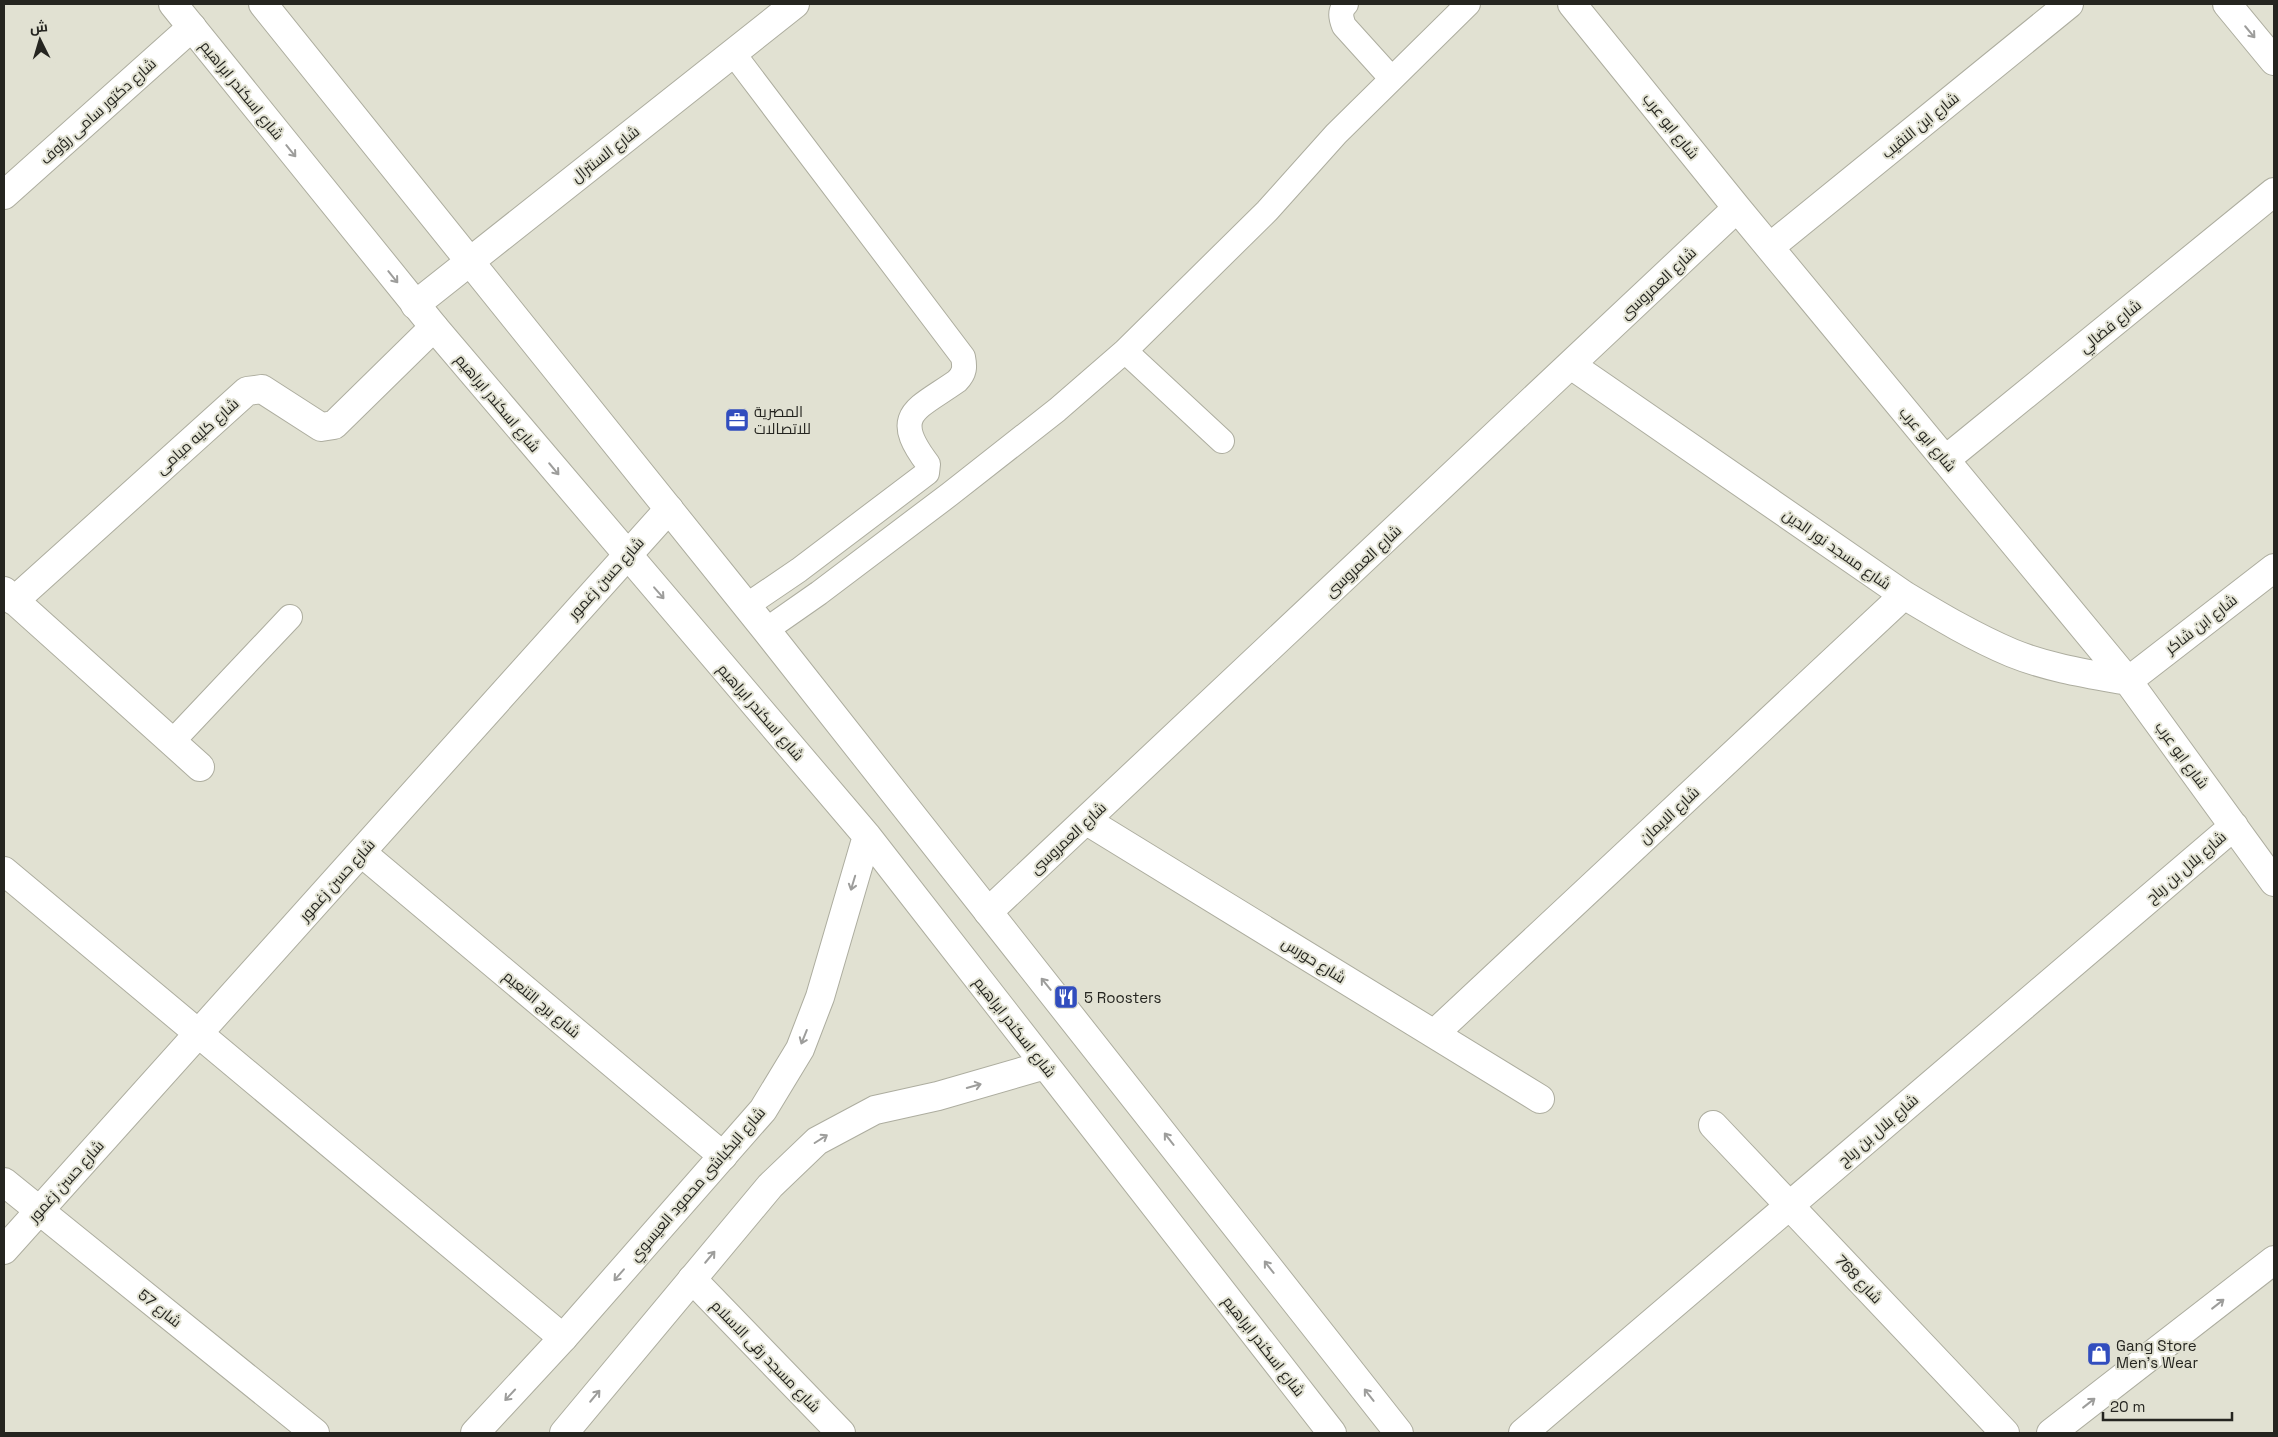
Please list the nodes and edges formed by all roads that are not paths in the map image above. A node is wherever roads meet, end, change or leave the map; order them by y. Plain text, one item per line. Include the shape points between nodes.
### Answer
1 (173, 4) edge
2 (263, 4) edge
3 (795, 4) edge
4 (1346, 4) edge
5 (1468, 4) edge
6 (2069, 4) edge
7 (2227, 4) edge
8 (1583, 8) edge
9 (192, 27) junction
10 (733, 53) junction
11 (2274, 61) edge
12 (1392, 78) junction
13 (2274, 192) edge
14 (4, 195) edge
15 (1738, 208) junction
16 (1770, 247) junction
17 (470, 261) junction
18 (416, 305) junction
19 (434, 328) junction
20 (1124, 351) junction
21 (1572, 364) junction
22 (1222, 441) dead end
23 (1945, 460) junction
24 (668, 509) junction
25 (626, 554) junction
26 (2274, 568) edge
27 (1904, 595) junction
28 (9, 596) edge
29 (746, 606) junction
30 (290, 617) dead end
31 (766, 630) junction
32 (2128, 681) junction
33 (172, 742) junction
34 (200, 767) dead end
35 (1087, 821) junction
36 (2234, 826) junction
37 (867, 836) junction
38 (362, 853) junction
39 (4, 871) edge
40 (2274, 882) edge
41 (988, 912) junction
42 (199, 1034) junction
43 (1434, 1034) junction
44 (1045, 1065) junction
45 (1540, 1099) dead end
46 (1713, 1125) dead end
47 (723, 1156) junction
48 (4, 1182) edge
49 (1790, 1206) junction
50 (39, 1211) junction
51 (4, 1250) edge
52 (2274, 1260) edge
53 (692, 1279) junction
54 (563, 1338) junction
55 (1326, 1431) edge
56 (837, 1432) edge
57 (315, 1433) edge
58 (475, 1433) edge
59 (564, 1433) edge
60 (1399, 1433) edge
61 (1523, 1433) edge
62 (2005, 1433) edge
63 (2051, 1433) edge

1 - 9 street, شارع اسكندر ابراهيم
2 - 17 street
3 - 10 street, شارع السنترال
4 - 12 lane via 1340,18 1344,26
5 - 12 lane
6 - 16 street, شارع ابن النقيب
7 -> 11 street
8 - 15 street, شارع ابو عرب
9 - 14 street, شارع دكتور سامى رؤوف
9 -> 18 street, شارع اسكندر ابراهيم
10 - 17 street, شارع السنترال
10 - 29 lane via 963,357 964,363 962,376 916,410 910,419 910,435 928,464 927,473
12 - 20 lane via 1267,211
13 - 23 street, شارع فضالي
15 - 16 street, شارع ابو عرب
15 - 21 street, شارع العمروسى
16 - 23 street, شارع ابو عرب
17 - 18 street, شارع السنترال
17 - 24 street
18 - 19 street, شارع اسكندر ابراهيم
19 -> 25 street, شارع اسكندر ابراهيم
19 - 28 street, شارع كليه ميامى via 334,425 320,426 262,389 247,390
20 - 22 lane
20 - 31 lane via 1057,410 950,494
21 - 27 street, شارع مسجد نور الدين
21 - 35 street, شارع العمروسى
23 - 32 street, شارع ابو عرب
24 - 25 street, شارع حسن زغمور
24 - 29 street
25 -> 37 street, شارع اسكندر ابراهيم
25 - 38 street, شارع حسن زغمور
26 - 32 street, شارع ابن شاكر
27 - 32 street, شارع مسجد نور الدين via 1959,628 2014,654 2070,671
27 - 43 street, شارع الايمان
28 - 33 street
29 - 31 street
30 - 33 lane
31 - 41 street
32 - 36 street, شارع ابو عرب
33 - 34 street
35 - 41 street, شارع العمروسى
35 - 43 street, شارع حورس
36 - 40 street, شارع ابو عرب
36 - 49 street, شارع بلال بن رباح
37 - 44 street, شارع اسكندر ابراهيم
37 -> 47 street, شارع البكباشى محمود العيسوي via 820,997 800,1049 763,1110
38 - 42 street, شارع حسن زغمور
38 - 47 street, شارع برج التنعيم
39 - 42 street
60 -> 41 street
42 - 50 street, شارع حسن زغمور
42 - 54 street
43 - 45 street, شارع حورس
53 -> 44 street via 770,1186 817,1141 875,1110 938,1096
44 - 55 street, شارع اسكندر ابراهيم
46 - 49 street, شارع 768
47 -> 54 street, شارع البكباشى محمود العيسوي
48 - 50 street, شارع 57
49 - 61 street, شارع بلال بن رباح
49 - 62 street, شارع 768
50 - 51 street, شارع حسن زغمور
50 - 57 street, شارع 57
63 -> 52 street
53 - 56 street, شارع مسجد رقى الاسلام
59 -> 53 street
54 -> 58 street, شارع البكباشى محمود العيسوي

